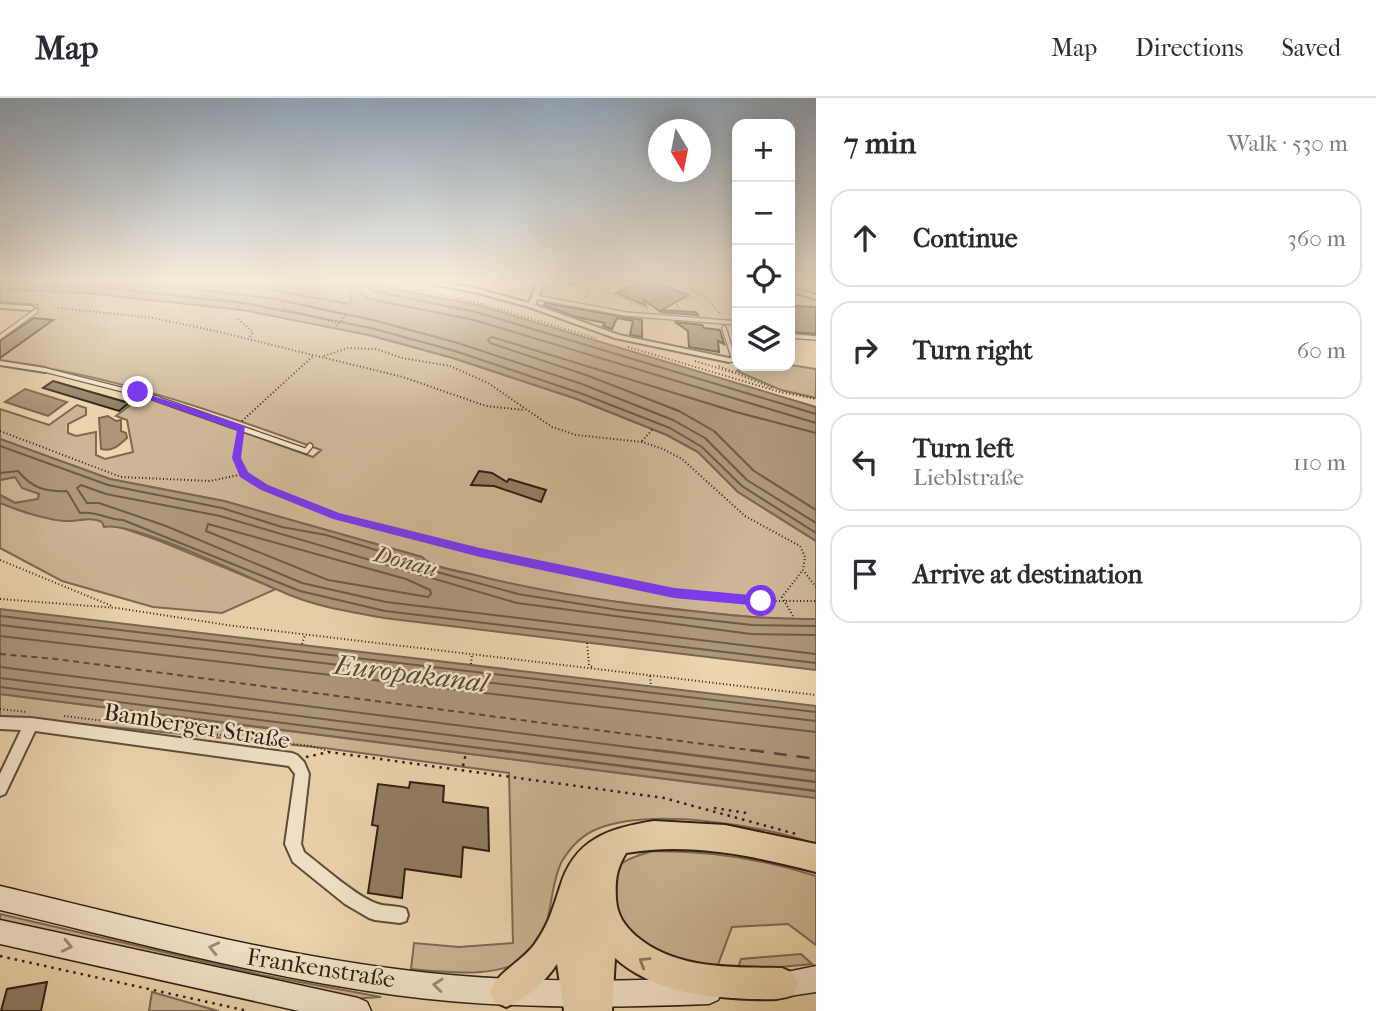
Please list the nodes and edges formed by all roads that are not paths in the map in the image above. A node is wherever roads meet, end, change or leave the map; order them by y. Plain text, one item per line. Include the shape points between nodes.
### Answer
1 (16, 324) edge
2 (585, 324) edge
3 (724, 328) dead end
4 (795, 336) edge
5 (0, 337) edge
6 (816, 338) edge
7 (729, 360) joint
8 (0, 363) edge
9 (45, 370) joint
10 (310, 446) dead end
11 (34, 719) junction
12 (0, 723) edge
13 (0, 789) edge
14 (619, 841) junction
15 (811, 852) edge
16 (0, 898) edge
17 (570, 908) junction
18 (400, 915) dead end
19 (602, 918) junction
20 (0, 932) edge
21 (816, 979) edge
22 (782, 984) junction
23 (506, 991) junction
24 (588, 1003) edge
25 (358, 1011) edge

1 - 5 lane
2 - 7 street via 617,337
3 - 7 lane via 734,360
4 - 6 lane
8 - 9 street
9 - 10 lane via 138,392 306,451
11 - 12 street, Bamberger Straße
11 - 13 street
11 - 18 street, Bamberger Straße via 292,761 302,774 293,844 299,857 375,912
14 - 15 highway via 687,834
14 - 17 highway via 579,871
14 - 19 highway via 609,852 601,874
23 -> 16 main road, Frankenstraße via 356,977
17 - 23 highway via 545,960
17 - 24 highway
22 -> 19 highway via 692,979 655,968 612,937
19 - 24 highway
20 -> 25 main road, Frankenstraße
21 - 22 main road, Frankenstraße
22 - 24 main road, Frankenstraße
23 - 24 main road, Frankenstraße

